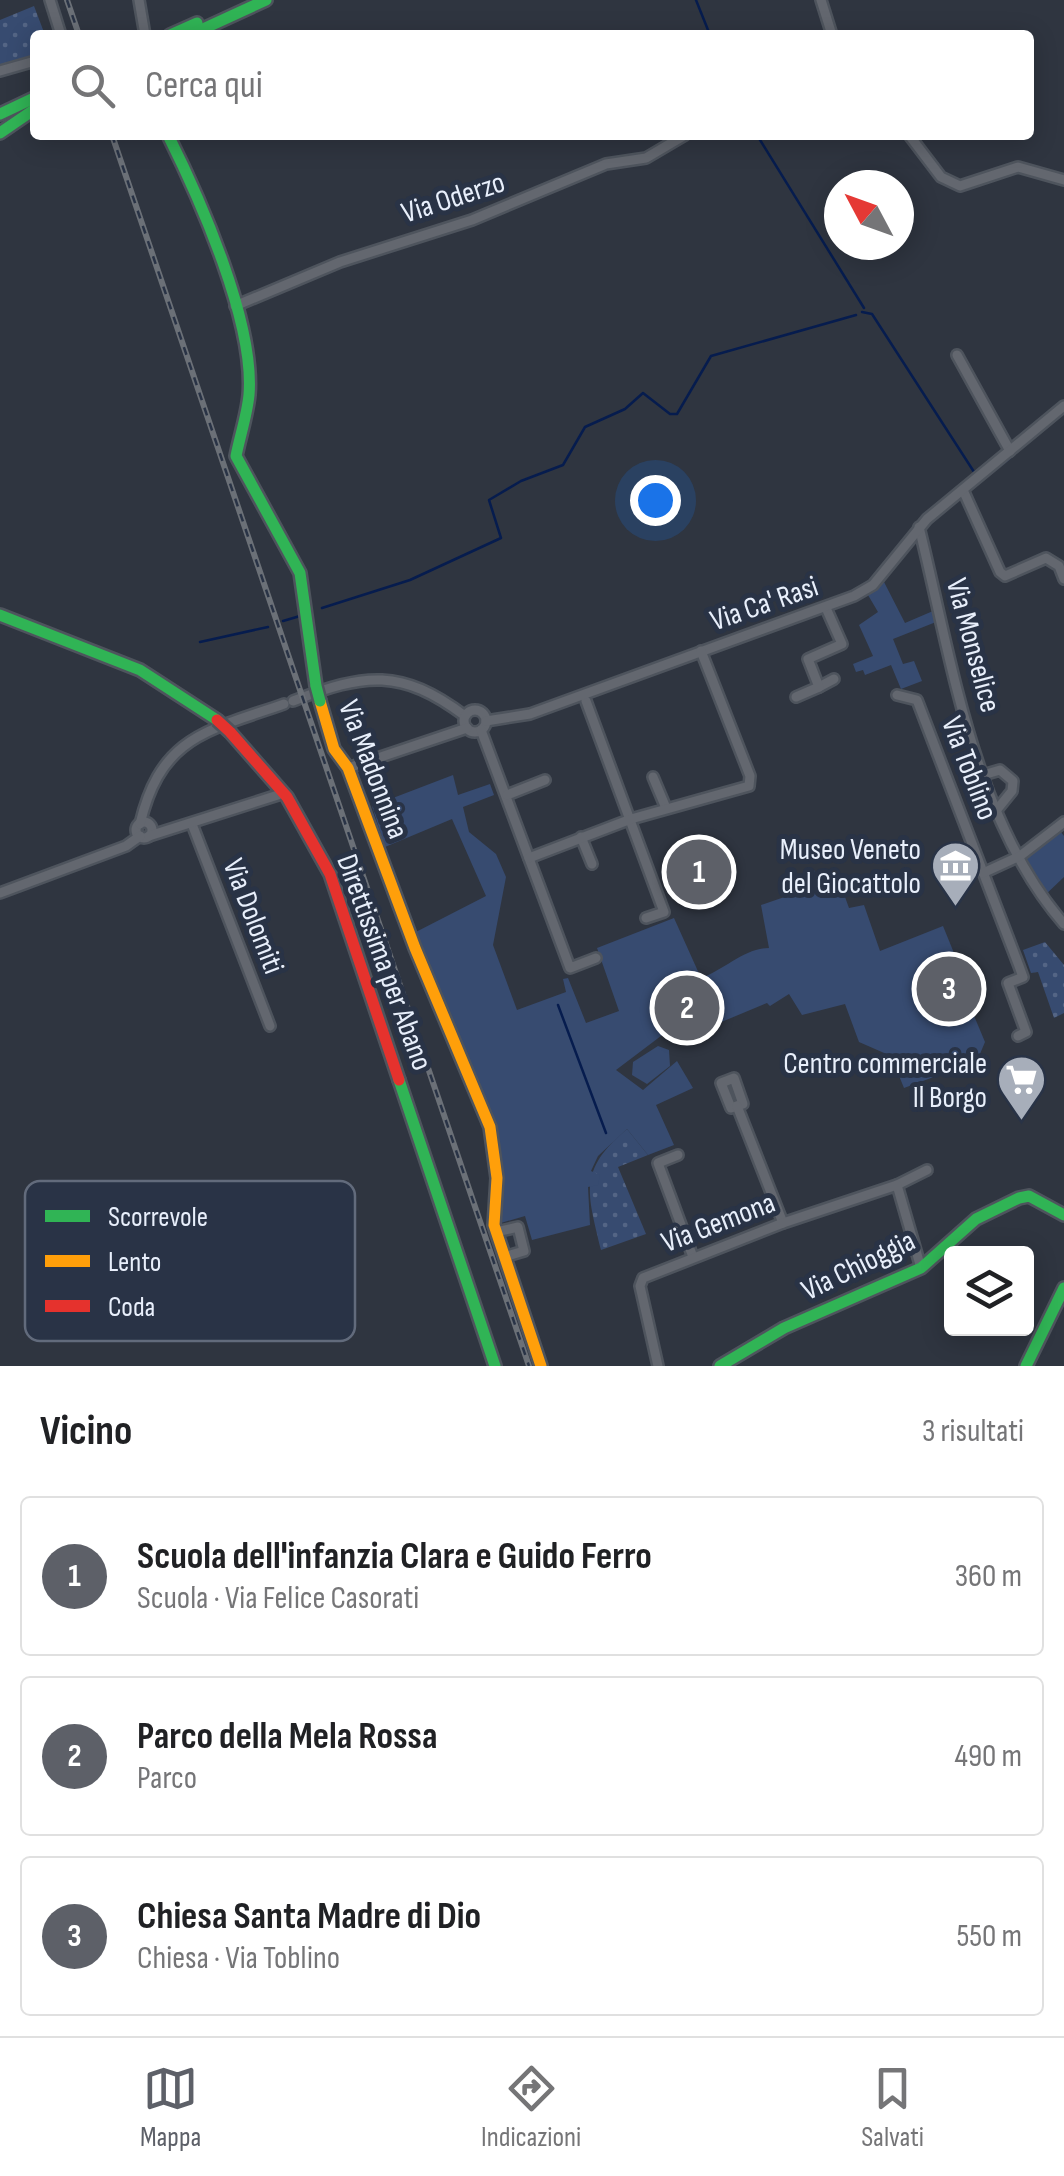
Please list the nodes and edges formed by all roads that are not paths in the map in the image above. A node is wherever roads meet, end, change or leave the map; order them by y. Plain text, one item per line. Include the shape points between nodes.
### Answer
1 (50, 0) edge
2 (139, 0) edge
3 (246, 0) edge
4 (266, 0) edge
5 (821, 0) edge
6 (59, 30) edge
7 (144, 30) edge
8 (181, 30) edge
9 (201, 30) edge
10 (830, 30) edge
11 (30, 63) edge
12 (0, 72) edge
13 (30, 99) edge
14 (30, 100) edge
15 (0, 106) edge
16 (30, 109) edge
17 (30, 111) edge
18 (0, 114) edge
19 (0, 122) edge
20 (0, 133) edge
21 (171, 140) edge
22 (677, 140) edge
23 (913, 140) edge
24 (1064, 180) edge
25 (235, 306) junction
26 (957, 355) dead end
27 (1064, 406) edge
28 (1010, 451) junction
29 (963, 490) junction
30 (918, 527) junction
31 (1064, 578) edge
32 (826, 608) junction
33 (0, 615) edge
34 (701, 651) junction
35 (834, 679) dead end
36 (819, 687) junction
37 (897, 696) dead end
38 (796, 697) dead end
39 (586, 701) dead end
40 (465, 716) junction
41 (484, 726) junction
42 (467, 728) junction
43 (348, 768) junction
44 (983, 775) junction
45 (653, 777) dead end
46 (545, 780) dead end
47 (278, 795) dead end
48 (507, 795) junction
49 (666, 808) junction
50 (995, 812) junction
51 (631, 819) junction
52 (1064, 822) edge
53 (192, 824) junction
54 (146, 828) junction
55 (581, 837) junction
56 (529, 858) junction
57 (1015, 859) junction
58 (592, 864) dead end
59 (983, 872) junction
60 (0, 893) edge
61 (646, 918) dead end
62 (1064, 924) edge
63 (596, 958) dead end
64 (270, 1026) dead end
65 (1018, 1036) dead end
66 (737, 1106) junction
67 (678, 1156) dead end
68 (928, 1170) dead end
69 (897, 1185) junction
70 (1064, 1215) edge
71 (783, 1223) junction
72 (496, 1232) junction
73 (504, 1257) junction
74 (694, 1258) junction
75 (921, 1268) junction
76 (1064, 1288) edge
77 (495, 1366) edge
78 (541, 1366) edge
79 (658, 1366) edge
80 (720, 1366) edge
81 (1026, 1366) edge

1 - 6 street
2 - 7 street
3 - 8 main road
4 - 9 main road
5 - 10 street
11 - 12 street
13 - 15 main road
14 - 18 main road
16 - 19 main road
17 - 20 main road
21 - 25 main road, Via Madonnina via 196,190
22 - 25 street, Via Oderzo via 646,158 606,164
23 - 24 street via 941,176 960,186 1018,167
25 - 43 main road, Via Madonnina, bridge via 248,360 236,456 300,573 316,686 334,750
26 - 28 street
27 - 28 street, Via Ca' Rasi
28 - 29 street, Via Ca' Rasi
29 - 30 street, Via Ca' Rasi
29 - 31 street via 1000,572 1005,576 1046,558
30 - 32 street, Via Ca' Rasi via 873,585
30 - 44 street, Via Monselice
32 - 34 street, Via Ca' Rasi
32 - 36 street via 842,644 808,659
33 - 77 main road, Direttissima per Abano, bridge via 167,683 230,732 287,797 330,874
34 - 41 street, Via Ca' Rasi
34 - 49 street via 752,780 734,794
35 - 36 street
36 - 38 street
37 - 59 street, Via Toblino via 917,700
39 - 51 street
40 - 41 street, Via Ca' Rasi via 478,710
40 - 42 street
40 - 54 street, Via Ca' Rasi via 417,685 388,678 354,681 288,703 181,745 152,782
41 - 42 street, Via Ca' Rasi
41 - 48 street
42 - 43 street, Via Ca' Rasi
43 - 72 main road, Via Madonnina via 490,1126
44 - 50 street, Via Monselice
44 - 50 street via 1000,770 1013,781
45 - 49 street
46 - 48 street
47 - 53 street
48 - 56 street
49 - 51 street
50 - 57 street, Via Monselice
51 - 55 street
51 - 61 street via 664,912
52 - 57 street
53 - 54 street
53 - 64 street, Via Dolomiti
54 - 60 street via 131,844
55 - 56 street
55 - 58 street
56 - 63 street via 570,968
57 - 59 street
57 - 62 street, Via Monselice
59 - 65 street, Via Toblino via 1023,978 1008,983 1026,1032
66 - 66 street via 731,1108 722,1083 734,1078 743,1104
66 - 71 street
67 - 74 street via 658,1163
68 - 69 street, Via Gemona
69 - 71 street, Via Gemona
69 - 75 street
70 - 75 main road, Via Chioggia via 1029,1196 1020,1198 976,1219
71 - 74 street, Via Gemona
72 - 73 main road, Via Madonnina
72 - 73 street via 518,1227 524,1251
73 - 78 main road, Via Madonnina
74 - 79 street, Via Gemona via 641,1282
75 - 80 main road, Via Chioggia via 784,1328
76 - 81 main road

